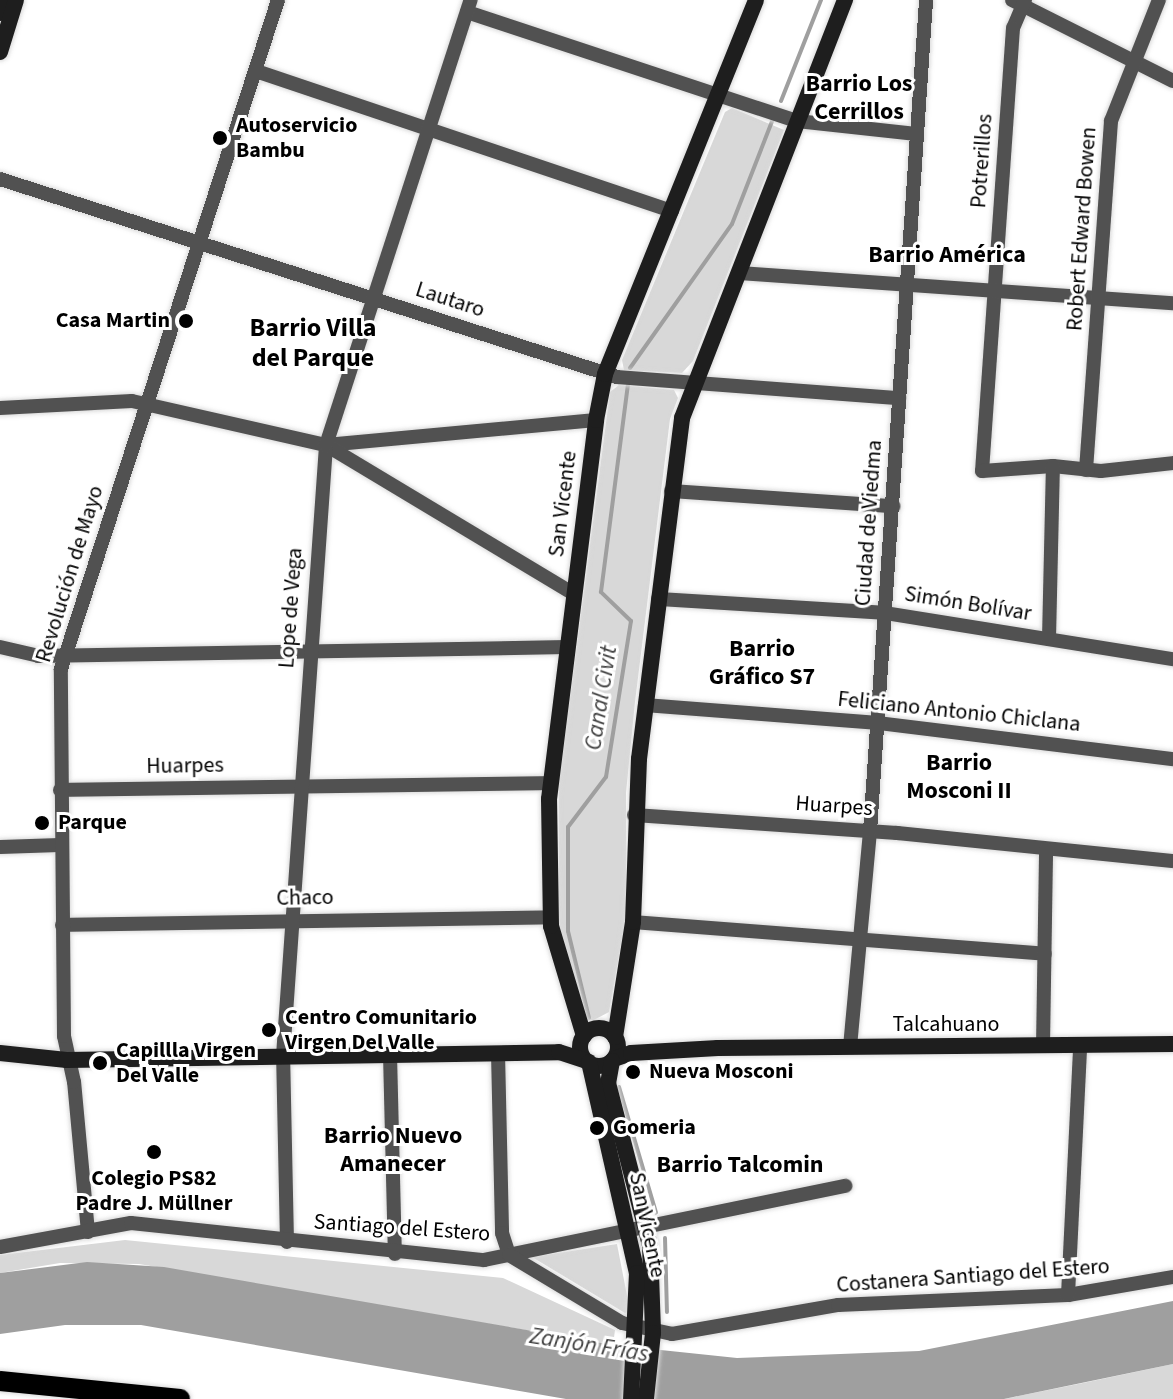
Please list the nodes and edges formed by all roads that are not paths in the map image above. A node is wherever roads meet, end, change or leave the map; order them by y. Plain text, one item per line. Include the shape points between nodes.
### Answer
1 (4, 0) edge
2 (16, 0) edge
3 (278, 0) edge
4 (756, 0) edge
5 (845, 0) edge
6 (926, 0) edge
7 (1159, 0) edge
8 (1019, 2) edge
9 (469, 6) edge
10 (0, 13) edge
11 (0, 52) edge
12 (1135, 62) junction
13 (256, 71) junction
14 (1173, 81) edge
15 (718, 95) junction
16 (797, 121) junction
17 (430, 129) junction
18 (916, 134) junction
19 (0, 179) edge
20 (672, 211) junction
21 (201, 242) junction
22 (739, 273) junction
23 (906, 284) junction
24 (996, 290) junction
25 (1099, 297) junction
26 (372, 298) junction
27 (1173, 303) edge
28 (605, 374) junction
29 (694, 383) junction
30 (899, 398) junction
31 (147, 404) junction
32 (0, 408) edge
33 (596, 420) junction
34 (326, 445) junction
35 (1173, 463) edge
36 (1053, 466) junction
37 (1086, 470) junction
38 (671, 491) junction
39 (893, 506) junction
40 (574, 594) junction
41 (658, 599) junction
42 (885, 613) junction
43 (1049, 639) junction
44 (0, 647) edge
45 (567, 647) junction
46 (311, 651) junction
47 (65, 655) junction
48 (1173, 659) edge
49 (645, 705) junction
50 (878, 723) junction
51 (1173, 759) edge
52 (550, 783) junction
53 (299, 786) junction
54 (60, 790) junction
55 (634, 815) junction
56 (870, 831) junction
57 (60, 845) junction
58 (0, 847) edge
59 (1046, 849) junction
60 (1173, 861) edge
61 (550, 917) junction
62 (290, 921) junction
63 (633, 922) junction
64 (62, 925) junction
65 (858, 939) junction
66 (1045, 954) junction
67 (583, 1038) junction
68 (616, 1039) junction
69 (1173, 1044) edge
70 (1043, 1046) junction
71 (1080, 1046) junction
72 (850, 1047) junction
73 (718, 1048) junction
74 (559, 1052) junction
75 (0, 1053) edge
76 (498, 1053) junction
77 (390, 1054) junction
78 (283, 1056) junction
79 (67, 1060) junction
80 (613, 1060) junction
81 (588, 1062) junction
82 (845, 1186) dead end
83 (647, 1227) junction
84 (629, 1231) junction
85 (88, 1232) junction
86 (287, 1242) junction
87 (0, 1247) edge
88 (395, 1254) junction
89 (509, 1255) junction
90 (1173, 1277) edge
91 (1068, 1295) junction
92 (644, 1340) junction
93 (0, 1384) edge
94 (180, 1399) edge
95 (631, 1399) edge
96 (646, 1399) edge

1 - 10 main road
2 - 11 main road
3 - 13 street, Revolución de Mayo
4 - 15 main road, San Vicente
5 - 16 main road
6 - 18 street, Ciudad de Viedma
7 - 12 street, Robert Edward Bowen
8 - 12 street
8 - 24 street, Potrerillos
9 - 15 street
9 - 17 street, Lope de Vega
12 - 14 street
12 - 25 street, Robert Edward Bowen via 1111,121
13 - 17 street
13 - 21 street, Revolución de Mayo
15 - 16 street
15 - 20 main road, San Vicente
16 - 18 street
16 - 22 main road
17 - 20 street
17 - 26 street, Lope de Vega
18 - 23 street, Ciudad de Viedma
19 - 21 street, Lautaro
20 - 28 main road, San Vicente
21 - 26 street, Lautaro
21 - 31 street, Revolución de Mayo
22 - 23 street
22 - 29 main road
23 - 24 street
23 - 30 street, Ciudad de Viedma
24 - 25 street
24 - 36 street, Potrerillos via 982,471
25 - 27 street
25 - 37 street, Robert Edward Bowen
26 - 28 street, Lautaro
26 - 34 street, Lope de Vega
28 - 29 street, Lautaro
28 - 33 main road, San Vicente
29 - 30 street, Lautaro
29 - 38 main road via 681,423
30 - 39 street, Ciudad de Viedma
31 - 32 street
31 - 34 street
31 - 47 street, Revolución de Mayo
33 - 34 street
33 - 40 main road, San Vicente
34 - 40 street
34 - 46 street, Lope de Vega
35 - 37 street
36 - 37 street
36 - 43 street
38 - 39 street
38 - 41 main road
39 - 42 street, Ciudad de Viedma
40 - 45 main road, San Vicente
41 - 42 street, Simón Bolívar
41 - 49 main road
42 - 43 street, Simón Bolívar
42 - 50 street, Ciudad de Viedma
43 - 48 street, Simón Bolívar
44 - 47 street
45 - 46 street
45 - 52 main road, San Vicente
46 - 47 street
46 - 53 street, Lope de Vega
47 - 54 street, Revolución de Mayo via 59,683
49 - 50 street, Feliciano Antonio Chiclana
49 - 55 main road
50 - 51 street, Feliciano Antonio Chiclana
50 - 56 street, Ciudad de Viedma
52 - 53 street, Huarpes
52 - 61 main road, San Vicente
53 - 54 street, Huarpes
53 - 62 street, Lope de Vega
54 - 57 street, Revolución de Mayo
55 - 56 street, Huarpes
55 - 63 main road
56 - 59 street, Huarpes
56 - 65 street, Ciudad de Viedma
57 - 58 street
57 - 64 street, Revolución de Mayo
59 - 60 street, Huarpes
59 - 66 street
61 - 62 street, Chaco
61 - 67 main road, San Vicente
62 - 64 street, Chaco
62 - 78 street, Lope de Vega
63 - 65 street
63 - 68 main road
64 - 79 street, Revolución de Mayo
65 - 66 street
65 - 72 street, Ciudad de Viedma
66 - 70 street
67 - 68 main road via 600,1028
67 - 74 main road
67 - 81 main road
68 - 73 main road, Talcahuano
68 - 80 main road
69 - 71 main road, Talcahuano
70 - 71 main road, Talcahuano
70 - 72 main road, Talcahuano
71 - 91 street
72 - 73 main road, Talcahuano
73 - 80 main road, Talcahuano via 631,1053
74 - 76 main road
74 - 81 main road
75 - 79 main road
76 - 77 main road
76 - 89 street via 502,1233
77 - 78 main road
77 - 88 street
78 - 79 main road
78 - 86 street, Lope de Vega
79 - 85 street, Revolución de Mayo
80 - 81 main road via 601,1066
80 - 83 main road, San Vicente via 608,1083
81 - 84 main road, San Vicente
82 - 83 street, Santiago del Estero
83 - 84 street, Santiago del Estero
83 - 92 main road, San Vicente
84 - 89 street, Santiago del Estero
84 - 92 main road, San Vicente
85 - 86 street, Santiago del Estero via 131,1223
85 - 87 street, Santiago del Estero
86 - 88 street, Santiago del Estero
88 - 89 street, Santiago del Estero via 476,1260
89 - 92 street
90 - 91 street, Costanera Santiago del Estero
91 - 92 street, Costanera Santiago del Estero via 838,1305
92 - 95 main road, San Vicente
92 - 96 main road, San Vicente
93 - 94 main road

